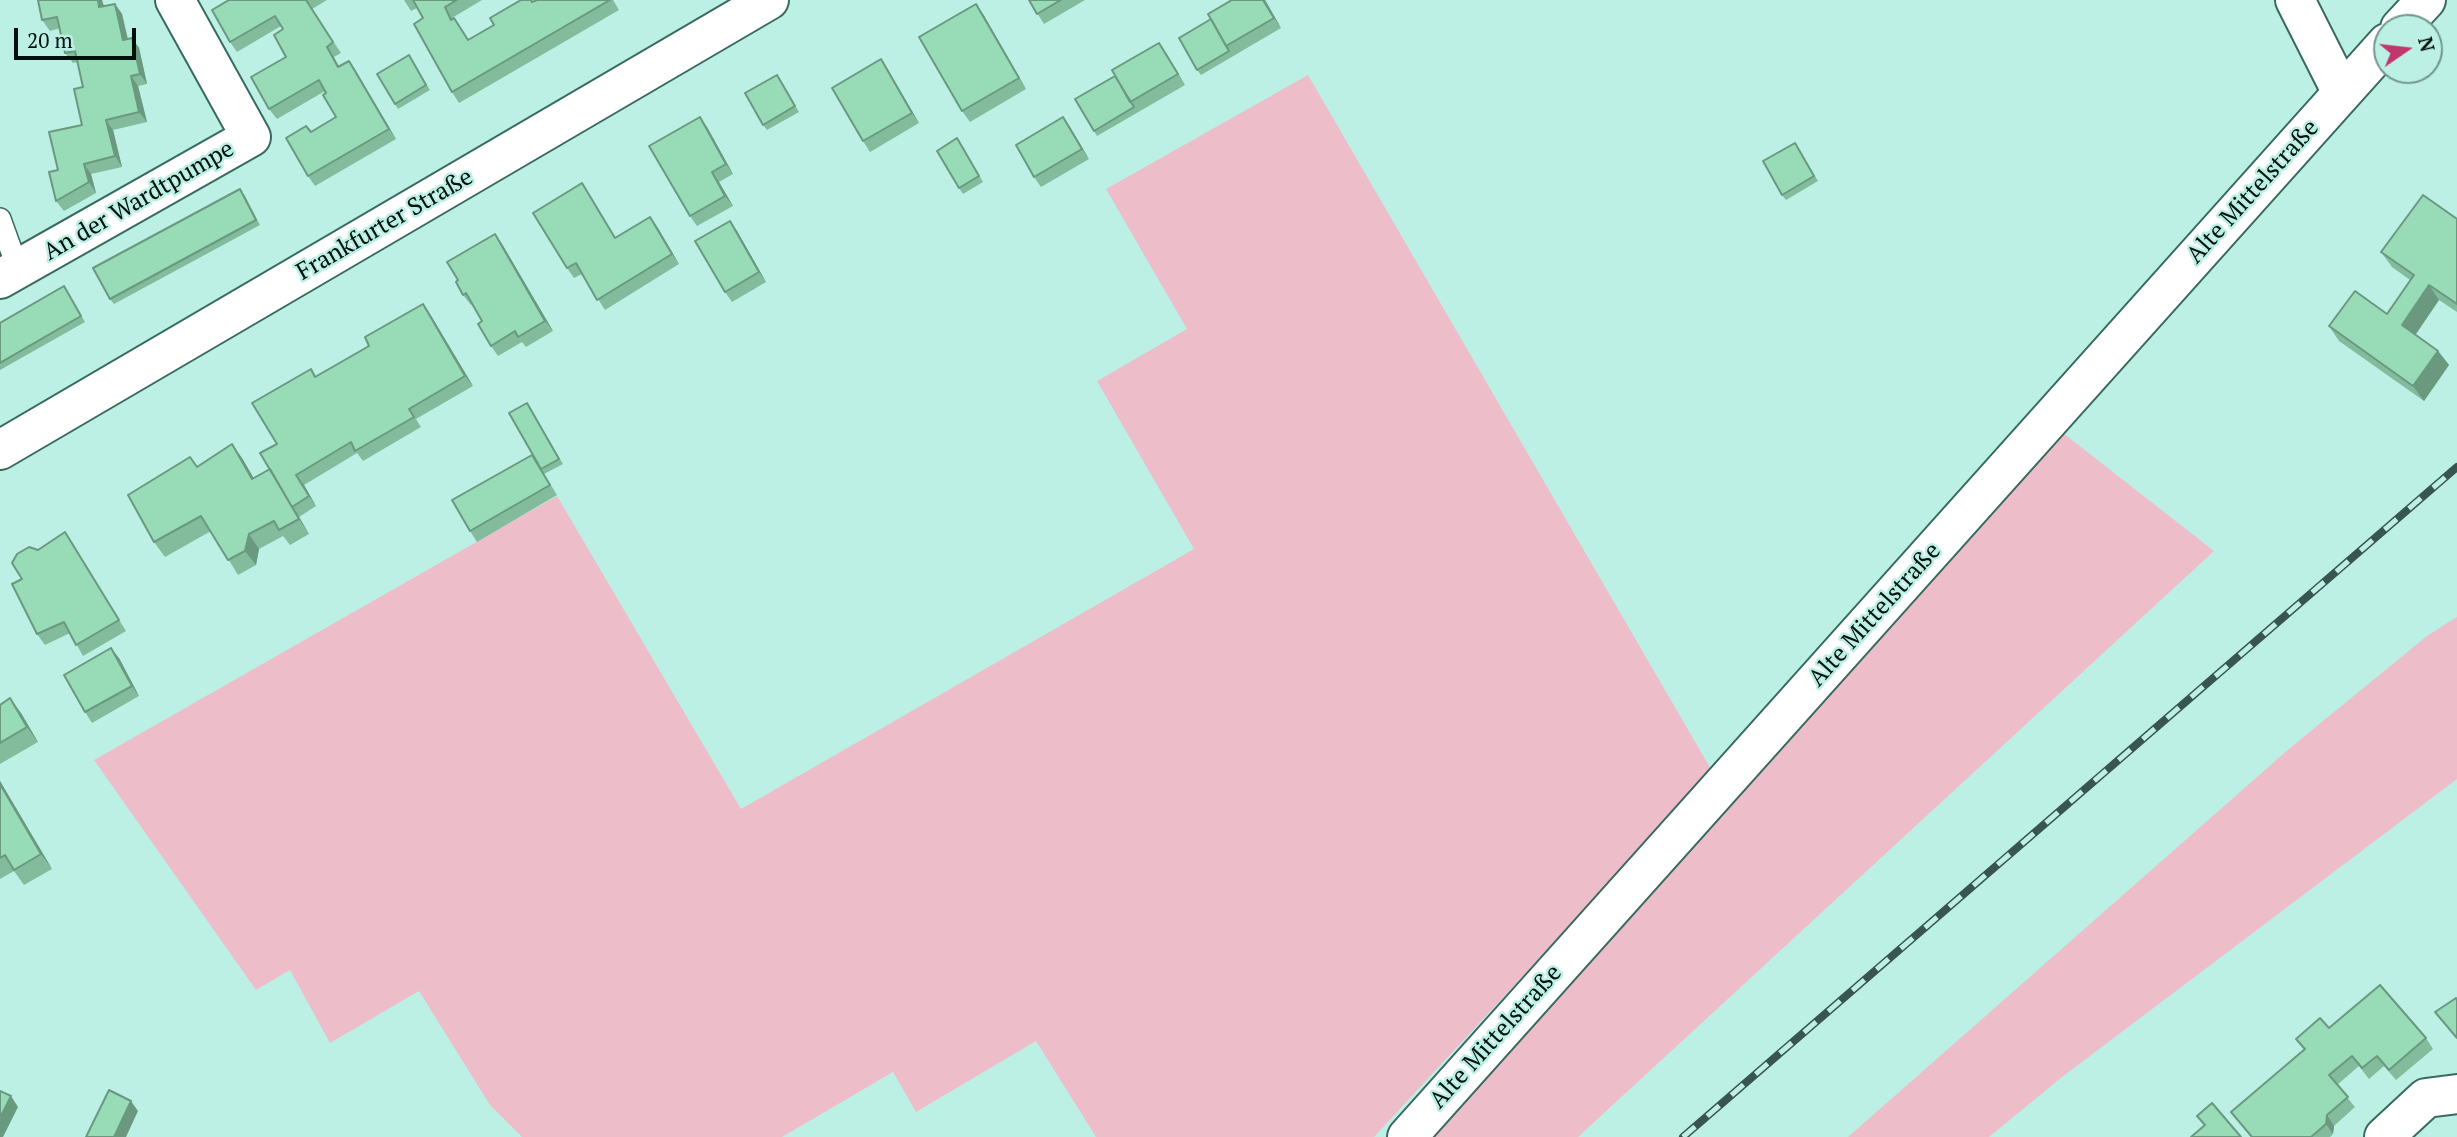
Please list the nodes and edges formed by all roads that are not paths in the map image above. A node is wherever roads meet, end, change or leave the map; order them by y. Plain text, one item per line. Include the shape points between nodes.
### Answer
1 (175, 0) edge
2 (769, 0) edge
3 (2295, 0) edge
4 (2426, 0) edge
5 (2413, 14) edge
6 (2373, 59) edge
7 (2342, 93) junction
8 (0, 219) edge
9 (9, 274) edge
10 (0, 450) edge
11 (2457, 1094) edge
12 (1407, 1137) edge
13 (2384, 1137) edge

1 - 9 street, An der Wardtpumpe via 251,137
2 - 10 street, Frankfurter Straße
3 - 7 street
4 - 5 street
6 - 7 street, Alte Mittelstraße
7 - 12 street, Alte Mittelstraße
8 - 9 lane
11 - 13 street via 2426,1098

